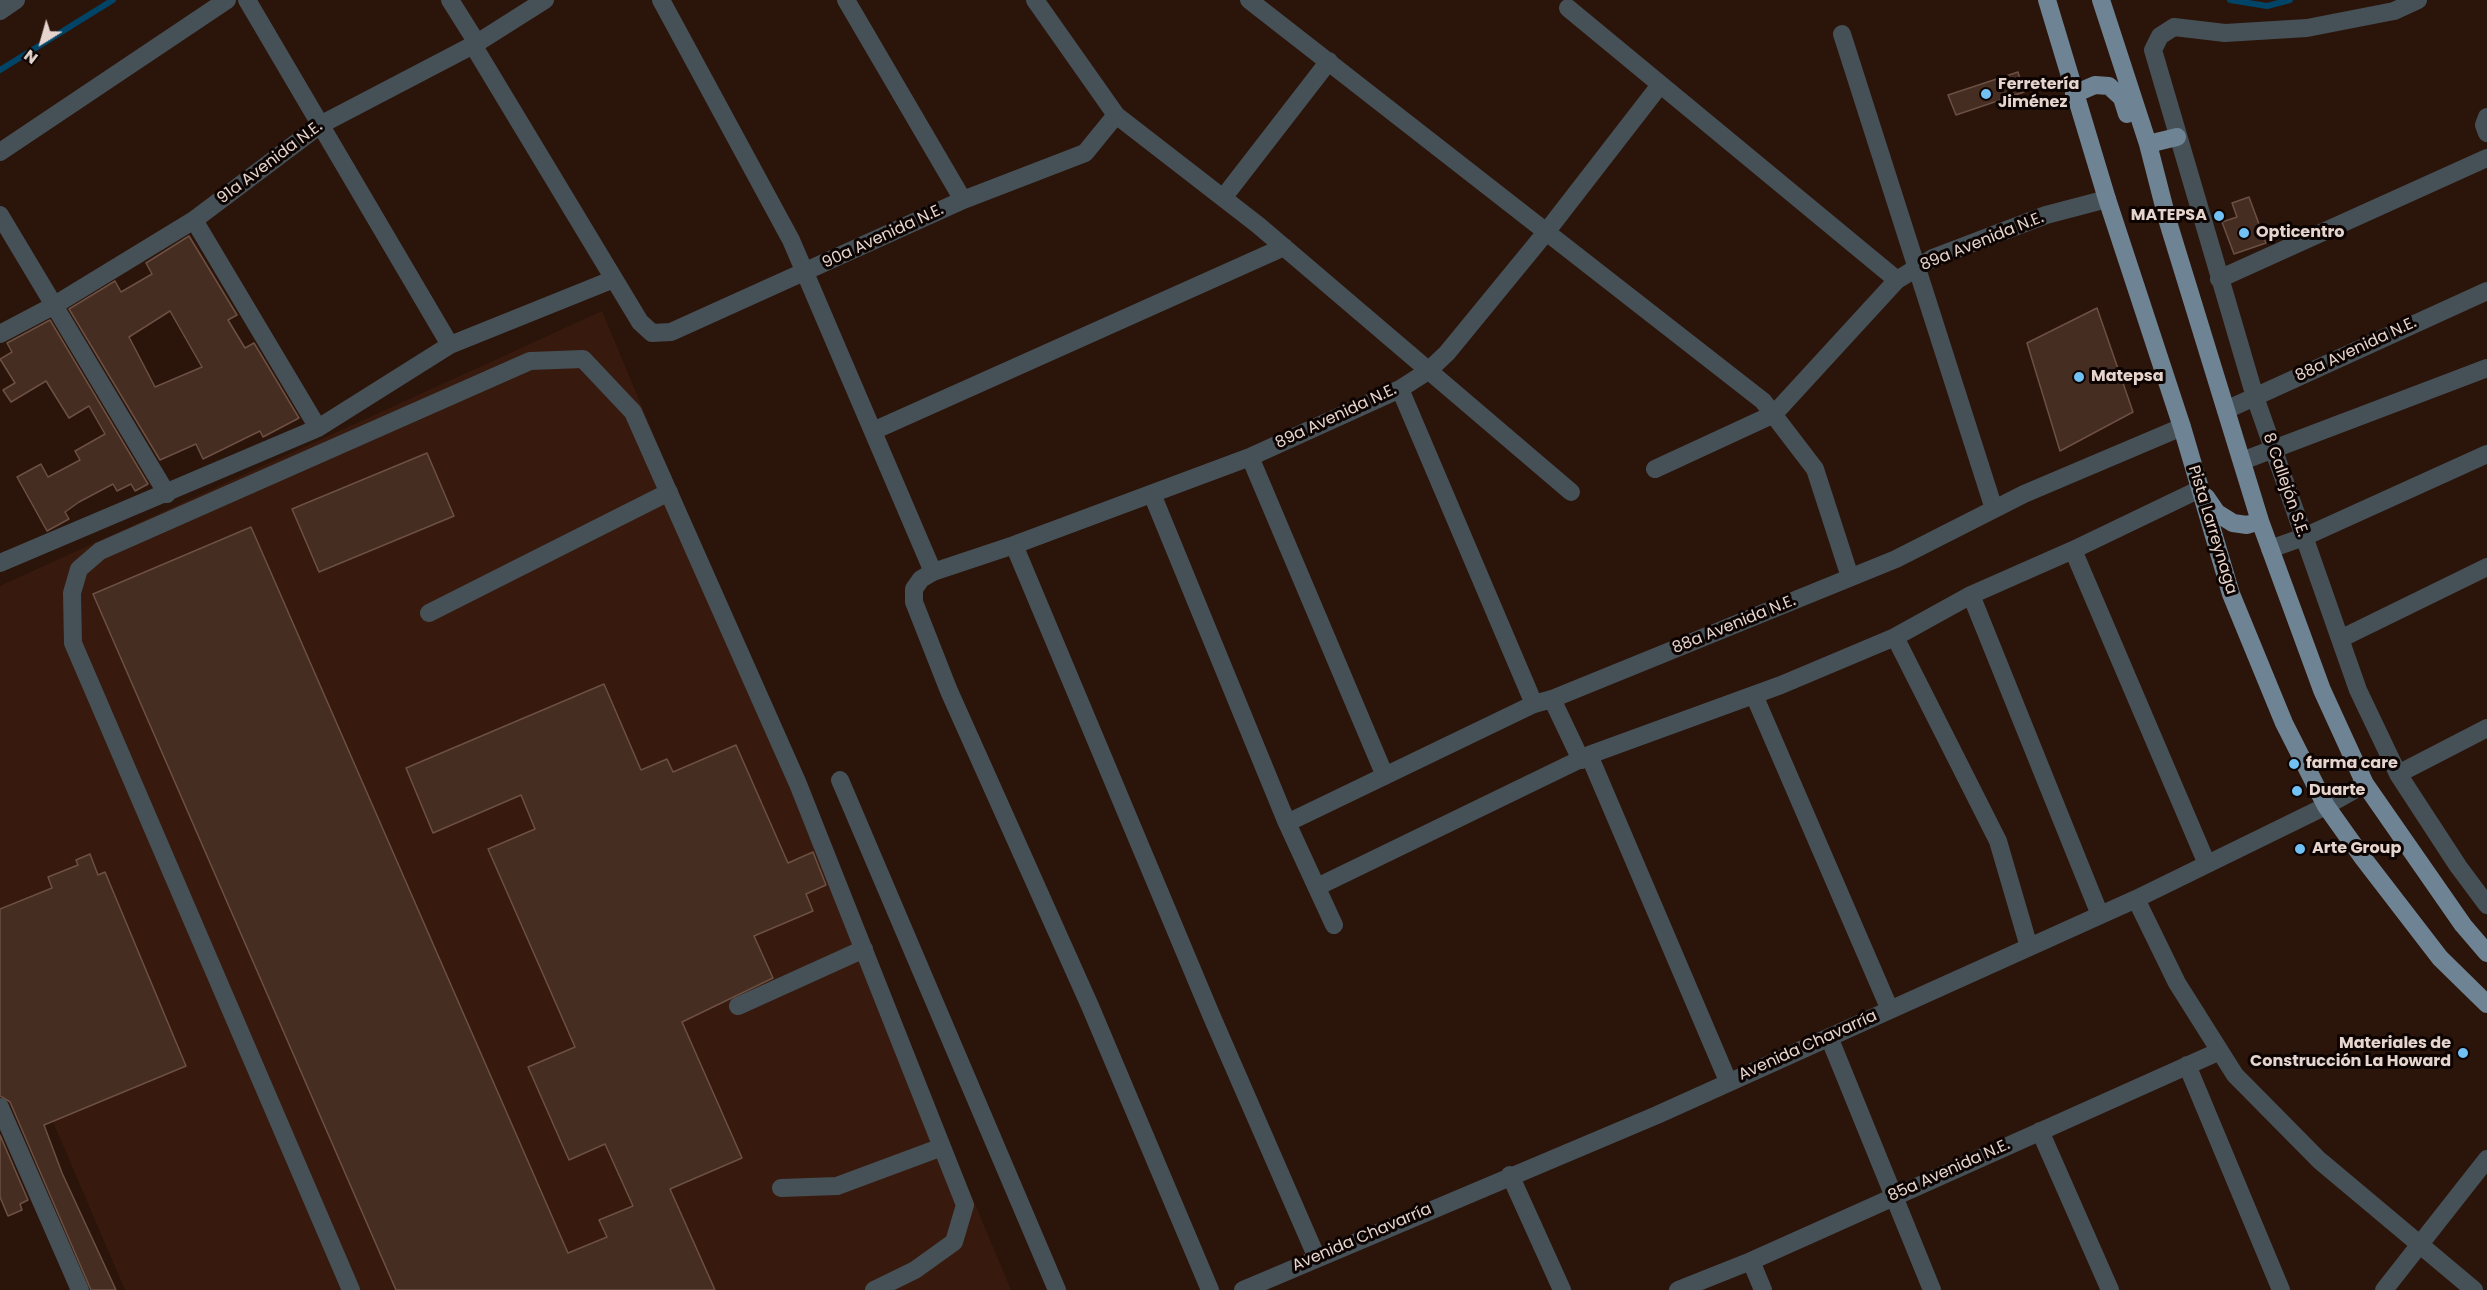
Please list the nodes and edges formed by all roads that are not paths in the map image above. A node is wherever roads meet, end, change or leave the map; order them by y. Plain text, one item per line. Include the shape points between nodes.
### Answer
1 (16, 0) edge
2 (227, 0) edge
3 (247, 0) edge
4 (450, 0) edge
5 (545, 0) edge
6 (661, 0) edge
7 (846, 0) edge
8 (1035, 0) edge
9 (1249, 0) edge
10 (2101, 0) edge
11 (2418, 0) edge
12 (2047, 2) edge
13 (1568, 8) dead end
14 (0, 11) edge
15 (1842, 34) dead end
16 (477, 42) junction
17 (1329, 62) junction
18 (1660, 85) junction
19 (2074, 94) junction
20 (1116, 115) junction
21 (2487, 117) edge
22 (320, 125) junction
23 (2487, 133) edge
24 (2177, 138) junction
25 (2148, 144) junction
26 (0, 152) edge
27 (2487, 158) edge
28 (1223, 198) junction
29 (2107, 199) junction
30 (963, 200) junction
31 (0, 215) edge
32 (194, 220) junction
33 (2168, 222) junction
34 (1547, 231) junction
35 (1284, 247) junction
36 (1916, 269) junction
37 (805, 273) junction
38 (614, 279) junction
39 (2219, 279) junction
40 (1898, 280) junction
41 (2487, 291) edge
42 (53, 306) junction
43 (0, 334) edge
44 (450, 345) junction
45 (2487, 368) edge
46 (1428, 371) junction
47 (1400, 389) junction
48 (2255, 397) junction
49 (2226, 410) junction
50 (1774, 414) junction
51 (2181, 427) junction
52 (318, 428) junction
53 (873, 431) junction
54 (2272, 449) junction
55 (2487, 454) edge
56 (1250, 457) junction
57 (2242, 461) junction
58 (1655, 469) dead end
59 (2200, 489) junction
60 (669, 492) junction
61 (1571, 492) dead end
62 (167, 494) junction
63 (1152, 494) junction
64 (1994, 510) junction
65 (2260, 521) junction
66 (2304, 537) junction
67 (1014, 545) junction
68 (2270, 549) junction
69 (2073, 550) junction
70 (2, 557) edge
71 (2487, 567) edge
72 (933, 572) junction
73 (1850, 577) junction
74 (1971, 595) junction
75 (429, 613) dead end
76 (1895, 637) junction
77 (2340, 639) junction
78 (1754, 695) junction
79 (1552, 699) junction
80 (1534, 704) junction
81 (2487, 728) edge
82 (1585, 758) junction
83 (2398, 774) junction
84 (1385, 776) junction
85 (840, 780) dead end
86 (2365, 784) junction
87 (2326, 806) junction
88 (1287, 823) junction
89 (2207, 864) junction
90 (1317, 887) junction
91 (2136, 899) junction
92 (2487, 905) edge
93 (2100, 915) junction
94 (1334, 925) dead end
95 (2029, 947) junction
96 (864, 949) junction
97 (2487, 954) edge
98 (2487, 1004) edge
99 (738, 1006) dead end
100 (1890, 1010) junction
101 (1829, 1037) junction
102 (2220, 1051) junction
103 (2187, 1065) junction
104 (1728, 1081) junction
105 (0, 1107) edge
106 (2040, 1131) junction
107 (942, 1147) junction
108 (2487, 1159) edge
109 (1510, 1174) junction
110 (781, 1188) dead end
111 (1892, 1196) junction
112 (2419, 1247) junction
113 (1317, 1258) junction
114 (1751, 1261) junction
115 (80, 1290) edge
116 (351, 1290) edge
117 (874, 1290) edge
118 (1057, 1290) edge
119 (1210, 1290) edge
120 (1244, 1290) edge
121 (1562, 1290) edge
122 (1678, 1290) edge
123 (1763, 1290) edge
124 (1932, 1290) edge
125 (2110, 1290) edge
126 (2281, 1290) edge
127 (2384, 1290) edge
128 (2474, 1290) edge

1 - 14 street
2 - 26 street
3 - 22 street
4 - 16 street
5 - 16 street, 91a Avenida N.E.
6 - 37 street via 791,240
7 - 30 street
8 - 20 street
9 - 17 street
10 - 25 main road
11 - 24 street, 8 Callejón S.E. via 2394,11 2307,28 2225,33 2174,27 2160,36 2153,50
12 - 19 main road, Pista Larreynaga
13 - 18 street
15 - 36 street
16 - 22 street, 91a Avenida N.E.
16 - 38 street via 473,45
17 - 28 street
17 - 34 street
18 - 34 street, 89a Avenida N.E.
18 - 40 street
19 - 29 main road, Pista Larreynaga
19 - 33 main road via 2095,85 2109,86 2122,98 2157,206
20 - 28 street
20 - 30 street, 90a Avenida N.E. via 1085,153
21 - 23 street
22 - 32 street, 91a Avenida N.E.
22 - 44 street
24 - 25 main road
24 - 39 street, 8 Callejón S.E.
25 - 33 main road
27 - 39 street
28 - 35 street
29 - 36 street, 89a Avenida N.E. via 2046,215 1933,258
29 - 51 main road, Pista Larreynaga
30 - 37 street, 90a Avenida N.E.
31 - 42 street
32 - 42 street, 91a Avenida N.E.
32 - 52 street
33 - 49 main road
34 - 46 street, 89a Avenida N.E.
34 - 50 street via 1764,401
35 - 46 street
35 - 53 street
36 - 40 street, 89a Avenida N.E.
36 - 64 street
37 - 38 street, 90a Avenida N.E. via 671,332 652,333 640,322
37 - 53 street
38 - 44 street
39 - 48 street, 8 Callejón S.E.
40 - 50 street, 89a Avenida N.E.
41 - 48 street, 88a Avenida N.E.
42 - 43 street, 91a Avenida N.E.
42 - 62 street
44 - 52 street
45 - 54 street
46 - 47 street, 89a Avenida N.E.
46 - 61 street
47 - 56 street, 89a Avenida N.E.
47 - 80 street
48 - 49 street, 88a Avenida N.E.
48 - 54 street, 8 Callejón S.E.
49 - 57 main road
50 - 58 street
50 - 73 street via 1815,470
51 - 59 main road, Pista Larreynaga
51 - 64 street, 88a Avenida N.E.
52 - 62 street
53 - 72 street
54 - 57 street
54 - 66 street, 8 Callejón S.E.
55 - 66 street
56 - 63 street, 89a Avenida N.E.
56 - 84 street
57 - 65 main road
59 - 65 main road via 2217,513 2233,524
59 - 69 street
59 - 87 main road, Pista Larreynaga via 2231,594 2284,723
60 - 75 street
60 - 96 street via 798,784
60 - 116 street via 633,412 583,359 530,361 100,551 79,569 72,593 73,643
62 - 70 street
63 - 67 street, 89a Avenida N.E.
63 - 88 street
64 - 73 street, 88a Avenida N.E. via 1896,559
65 - 68 main road
66 - 68 street
66 - 77 street, 8 Callejón S.E.
67 - 72 street, 89a Avenida N.E.
67 - 113 street
68 - 86 main road via 2322,690
69 - 74 street
69 - 89 street
71 - 77 street
72 - 119 street via 915,588 914,602 949,691 1090,1006
73 - 79 street, 88a Avenida N.E.
74 - 76 street
74 - 93 street
76 - 78 street
76 - 95 street via 1998,841
77 - 83 street, 8 Callejón S.E. via 2358,690
78 - 82 street
78 - 100 street
79 - 80 street, 88a Avenida N.E.
79 - 82 street
80 - 84 street, 88a Avenida N.E.
81 - 83 street
82 - 90 street
82 - 104 street
83 - 92 street, 8 Callejón S.E.
84 - 88 street, 88a Avenida N.E.
85 - 118 street
86 - 87 street, Avenida Chavarría
86 - 97 main road via 2463,926
87 - 89 street, Avenida Chavarría
87 - 98 main road, Pista Larreynaga via 2425,941
88 - 90 street
89 - 91 street, Avenida Chavarría
90 - 94 street
91 - 93 street, Avenida Chavarría
91 - 102 street via 2177,983
93 - 95 street, Avenida Chavarría
95 - 100 street, Avenida Chavarría
96 - 99 street
96 - 107 street
100 - 101 street, Avenida Chavarría
101 - 104 street, Avenida Chavarría
101 - 111 street
102 - 103 street, 85a Avenida N.E.
102 - 112 street via 2235,1074 2319,1160
103 - 106 street, 85a Avenida N.E.
103 - 126 street
104 - 109 street, Avenida Chavarría via 1657,1115
105 - 115 street
106 - 111 street, 85a Avenida N.E.
106 - 125 street
107 - 110 street via 837,1186
107 - 117 street via 965,1205 954,1242 915,1270
108 - 112 street
109 - 113 street, Avenida Chavarría
109 - 121 street
111 - 114 street, 85a Avenida N.E.
111 - 124 street
112 - 127 street
112 - 128 street
113 - 120 street, Avenida Chavarría
114 - 122 street, 85a Avenida N.E.
114 - 123 street

